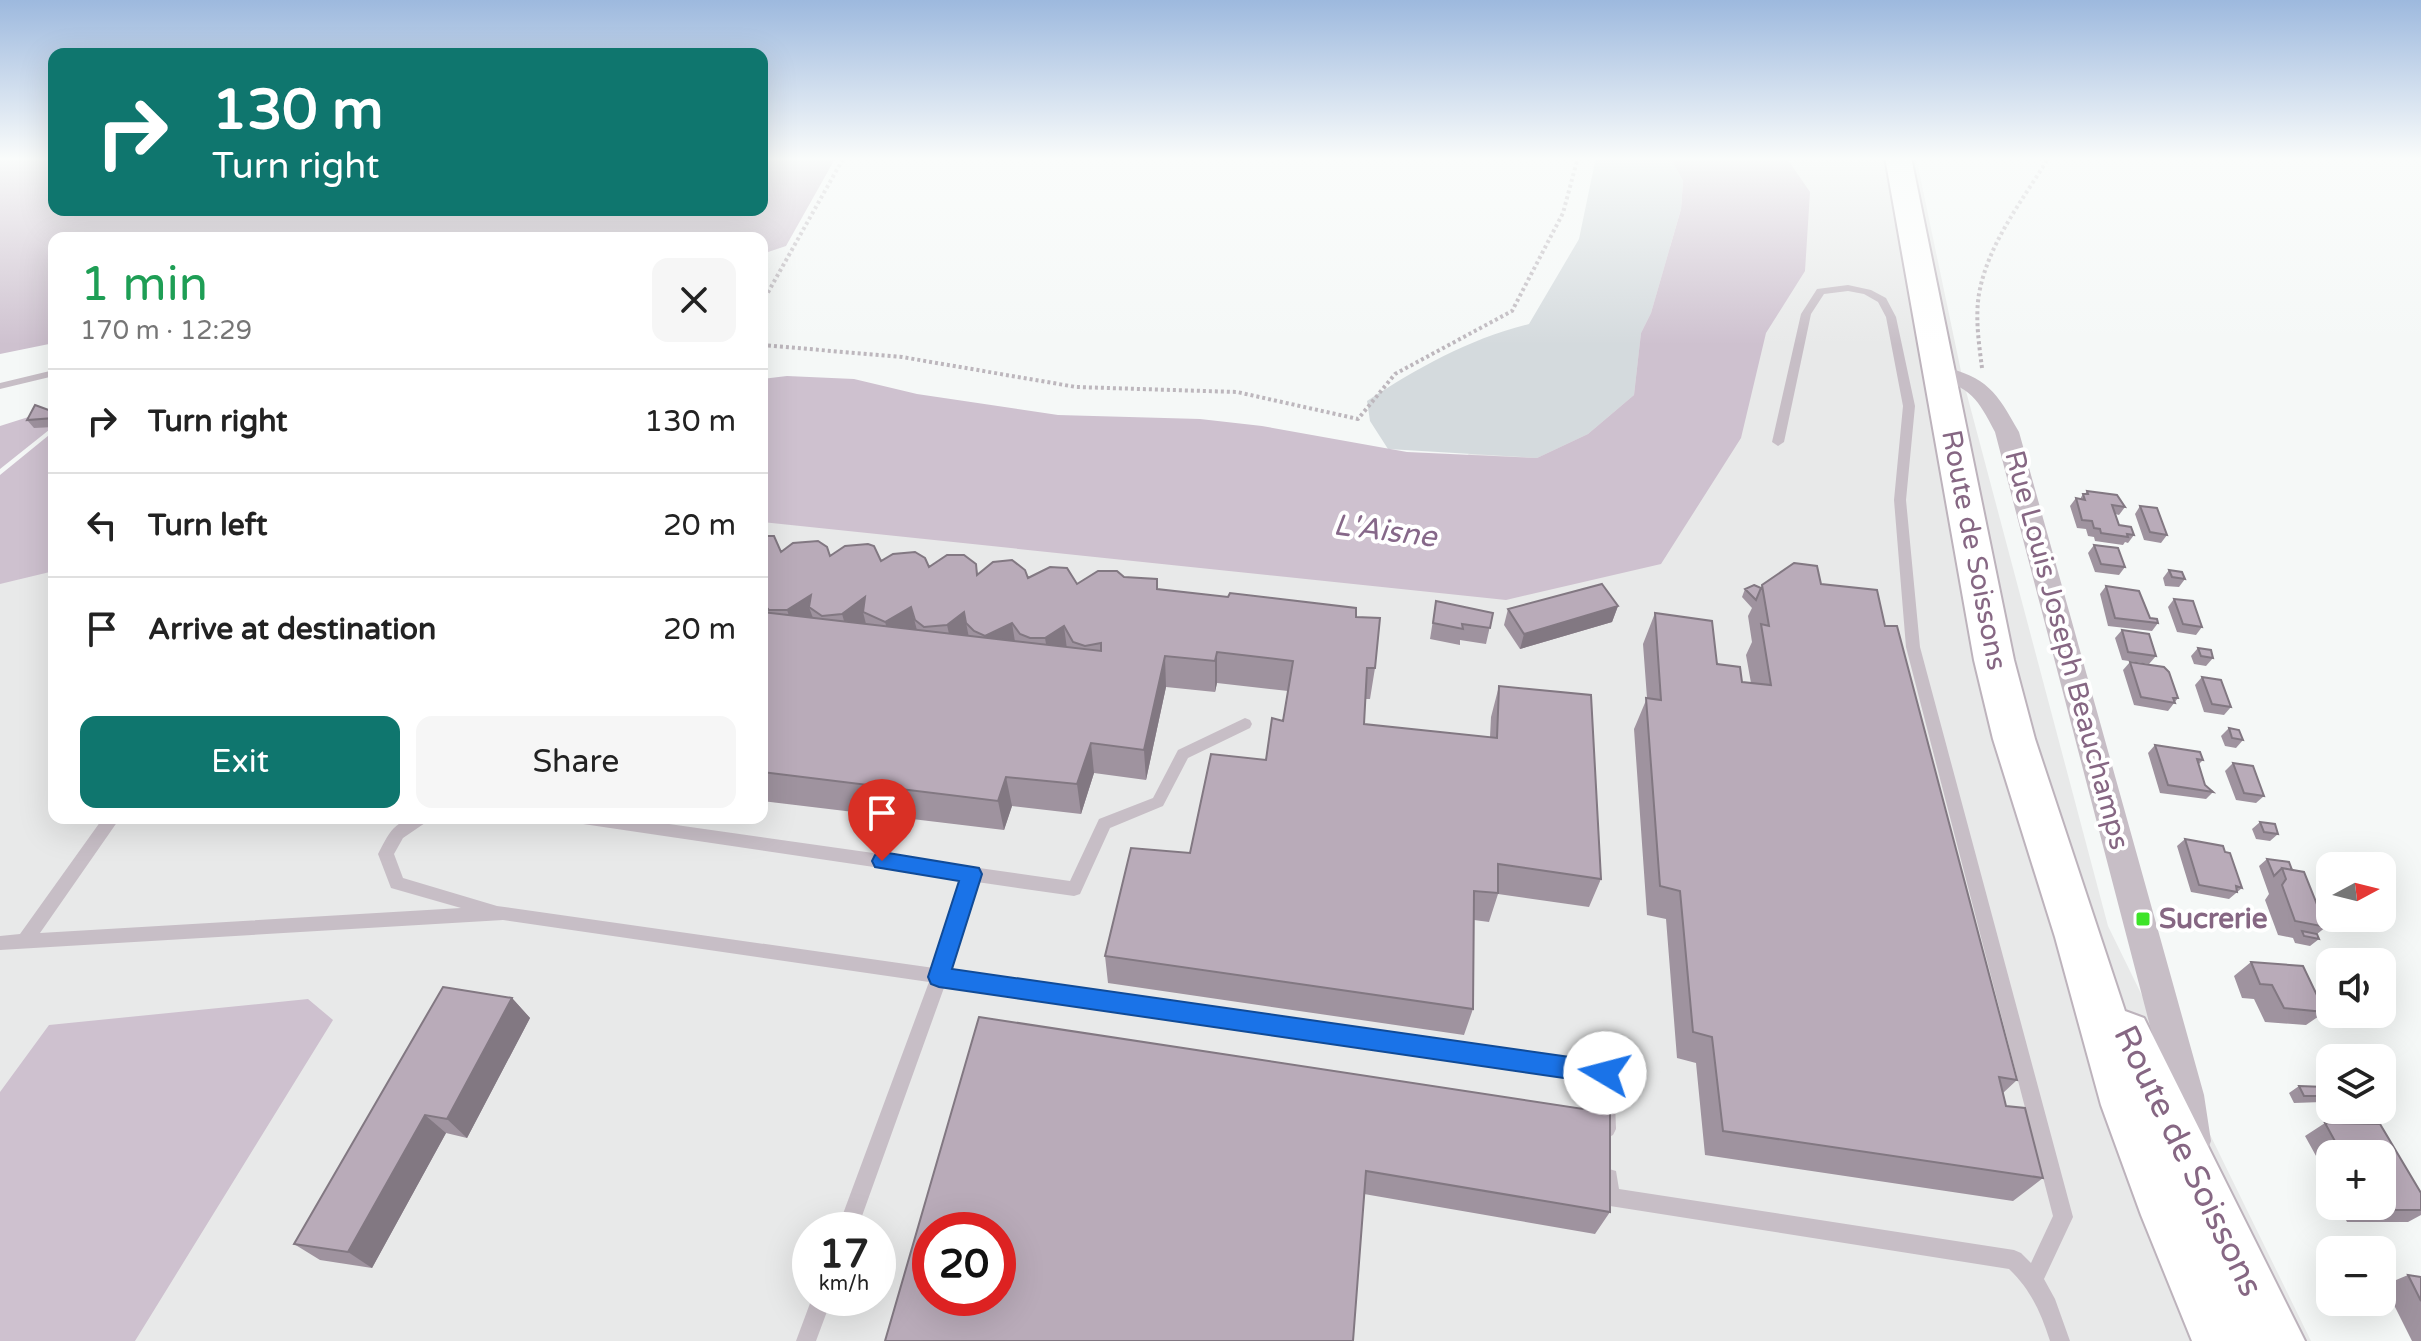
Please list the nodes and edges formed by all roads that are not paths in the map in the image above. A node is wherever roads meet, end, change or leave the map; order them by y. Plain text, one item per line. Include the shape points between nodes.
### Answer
1 (1910, 220) edge
2 (1941, 373) junction
3 (48, 374) edge
4 (0, 386) edge
5 (1778, 442) dead end
6 (1245, 724) dead end
7 (108, 824) edge
8 (411, 824) edge
9 (625, 824) edge
10 (972, 874) junction
11 (503, 913) junction
12 (2079, 937) junction
13 (24, 942) junction
14 (0, 943) edge
15 (939, 977) junction
16 (2179, 1144) junction
17 (854, 1212) edge
18 (2034, 1278) junction
19 (815, 1316) edge
20 (806, 1341) edge
21 (2060, 1341) edge
22 (2221, 1341) edge
23 (2276, 1341) edge

1 - 2 main road, Route de Soissons
2 - 12 main road, Route de Soissons via 1994,660
2 - 16 street, Rue Louis Joseph Beauchamps via 1984,389 2007,432 2186,1095 2193,1141
3 - 4 lane
5 - 18 lane via 1806,314 1821,291 1848,288 1882,300 1891,317 1909,406 1900,500 1913,647 2063,1217
6 - 10 lane via 1183,754 1158,802 1104,824 1074,889
7 - 13 lane
8 - 11 lane via 398,833 386,854 397,883
9 - 10 lane
10 - 15 lane
11 - 13 lane
11 - 15 lane
12 - 16 main road, Route de Soissons
12 - 22 main road, Route de Soissons via 2127,1105
13 - 14 lane
15 - 17 lane
15 - 18 lane via 1605,1073 1610,1197 2014,1260
16 - 23 main road, Route de Soissons
18 - 21 lane
19 - 20 lane

